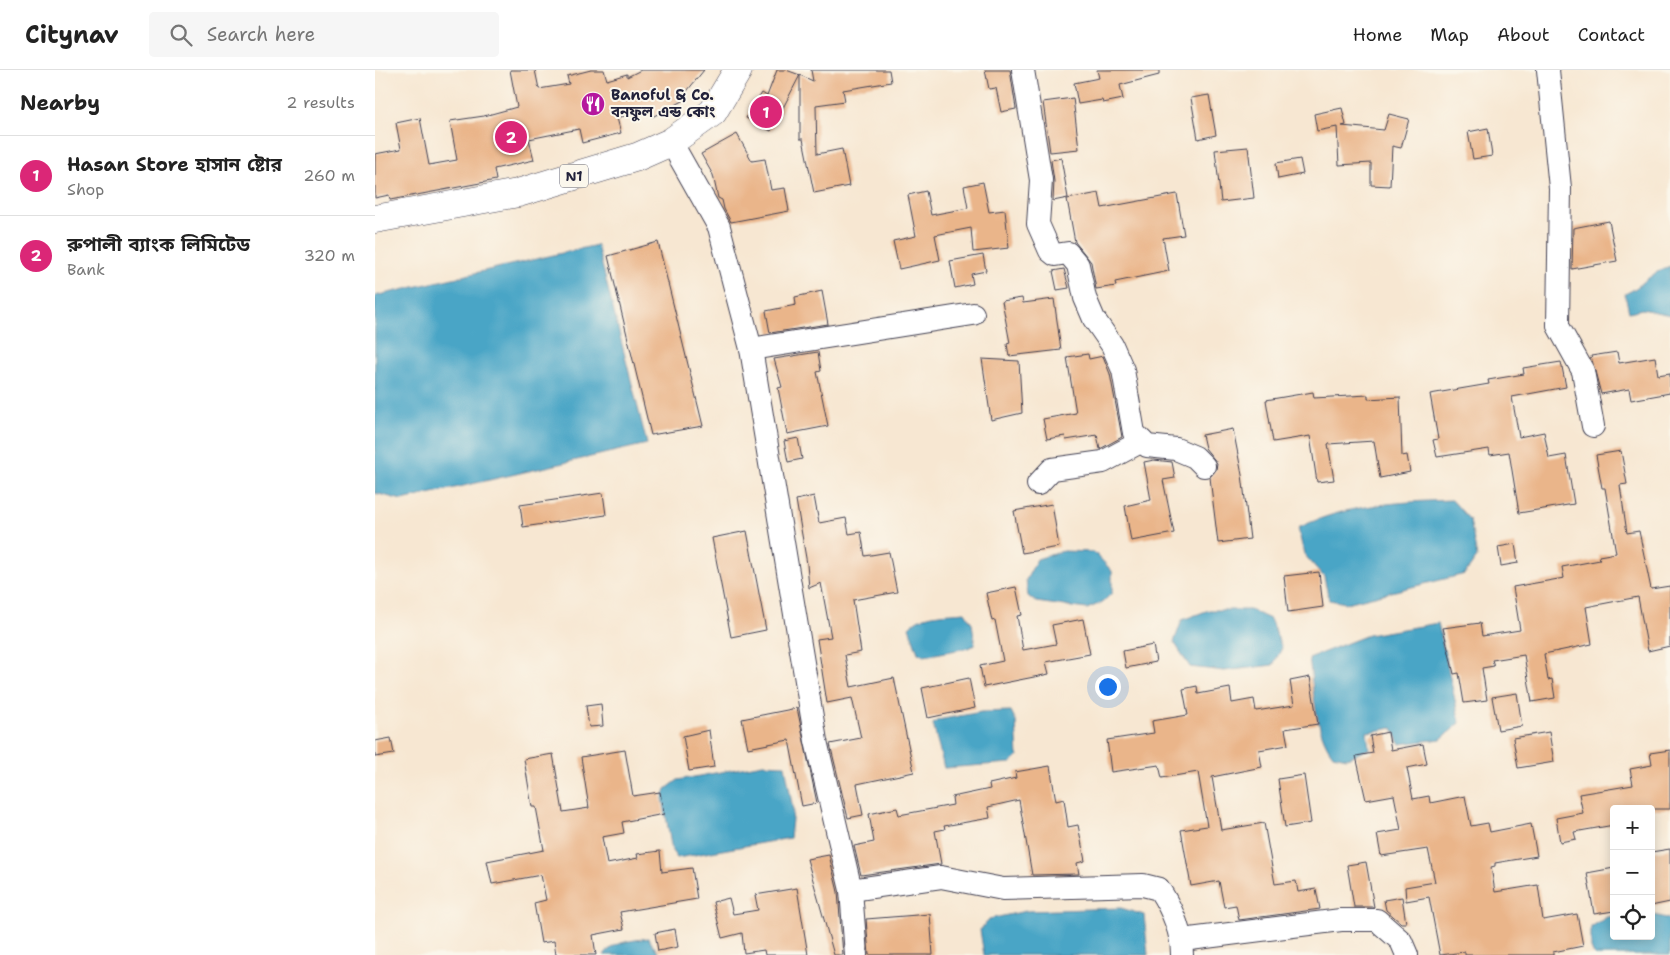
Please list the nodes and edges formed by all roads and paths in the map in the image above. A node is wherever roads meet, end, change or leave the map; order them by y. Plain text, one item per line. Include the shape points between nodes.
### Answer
1 (738, 70) edge
2 (1023, 70) edge
3 (1548, 70) edge
4 (671, 142) junction
5 (375, 219) edge
6 (973, 314) dead end
7 (751, 349) junction
8 (1593, 426) dead end
9 (1142, 441) junction
10 (1205, 466) dead end
11 (1038, 484) dead end
12 (851, 890) junction
13 (1182, 948) edge
14 (856, 955) edge
15 (1407, 955) edge

1 - 4 highway, N1 via 713,112
2 - 9 street via 1041,180 1038,224 1050,251 1055,255 1068,253 1078,265 1085,298 1123,370 1134,433
3 - 8 street via 1560,188 1558,326 1583,370
4 - 5 highway, N1 via 637,157 518,193
4 - 7 street via 719,227
6 - 7 street
7 - 12 street via 816,741
9 - 10 street via 1147,446 1176,449 1195,457
9 - 11 street via 1103,462 1052,469
12 - 13 street via 941,877 1003,889 1143,885 1159,889 1170,906
12 - 14 street
13 - 15 street via 1341,920 1377,920 1401,941

